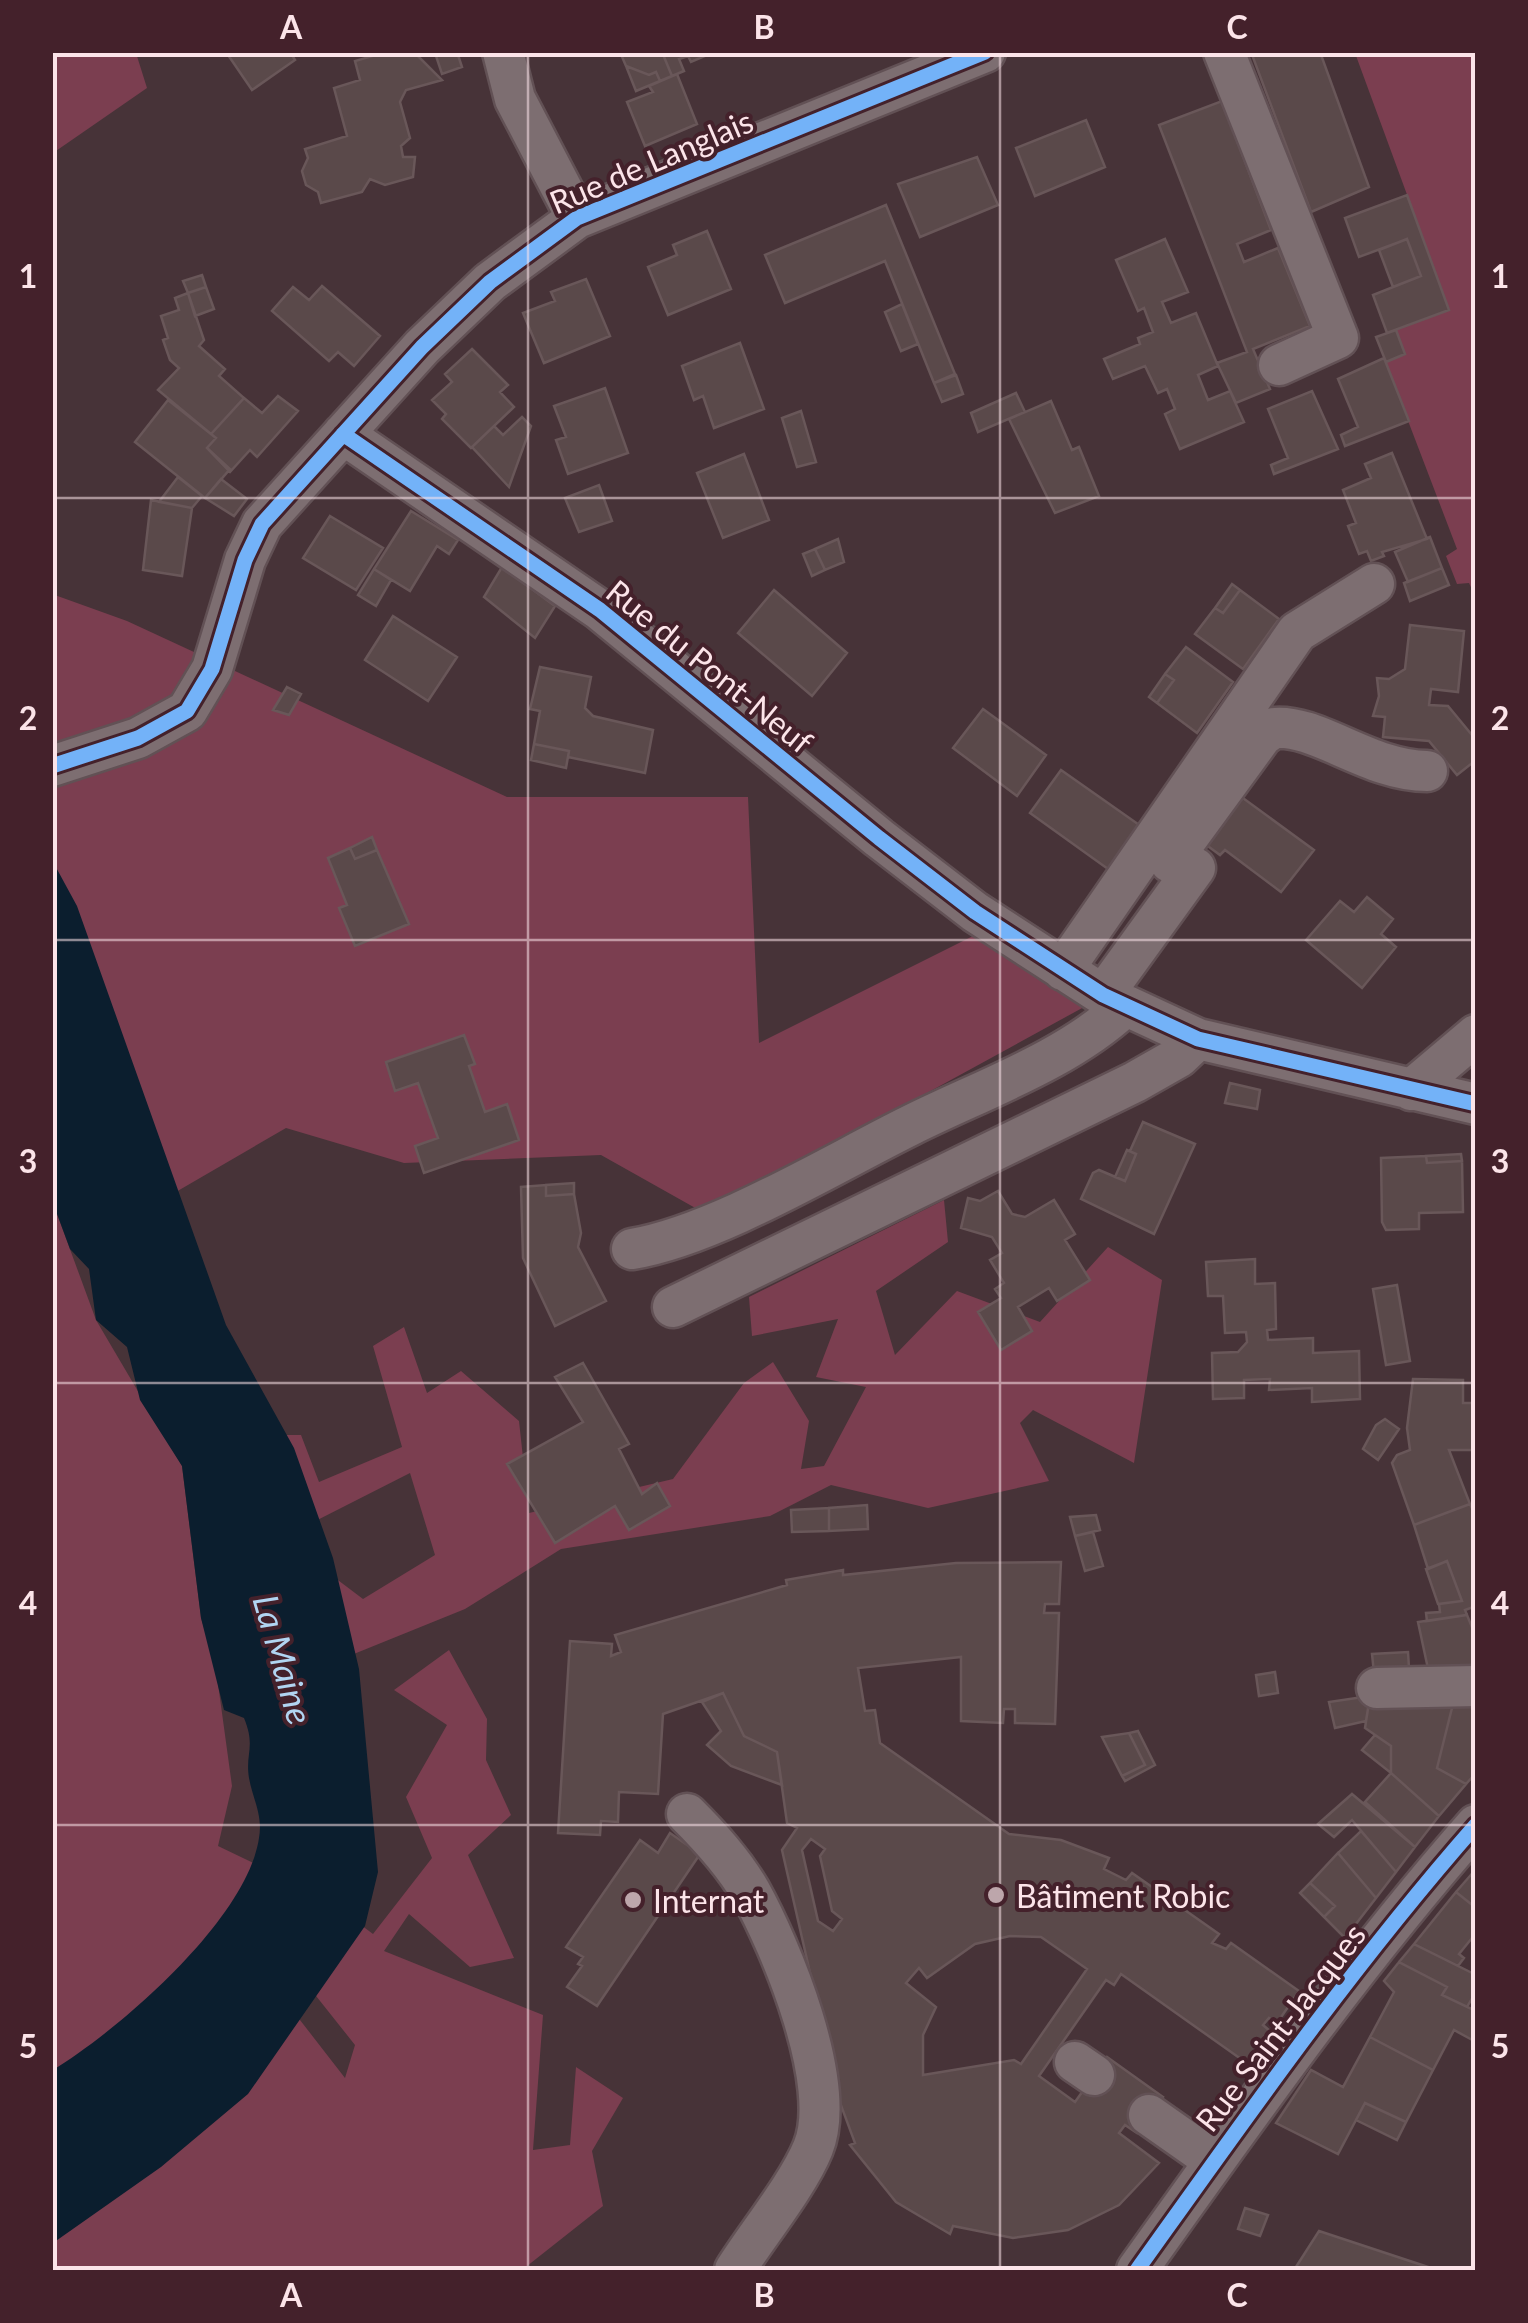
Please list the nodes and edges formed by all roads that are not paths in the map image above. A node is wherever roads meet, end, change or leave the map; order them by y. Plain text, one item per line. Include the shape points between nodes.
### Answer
1 (503, 52) edge
2 (985, 52) edge
3 (1224, 52) edge
4 (577, 218) junction
5 (1279, 365) dead end
6 (344, 434) junction
7 (1374, 584) dead end
8 (52, 766) edge
9 (1428, 771) dead end
10 (1195, 868) dead end
11 (1093, 988) junction
12 (1476, 1035) edge
13 (1198, 1039) junction
14 (1411, 1090) junction
15 (1476, 1104) edge
16 (632, 1249) dead end
17 (673, 1307) dead end
18 (1476, 1686) edge
19 (1377, 1688) dead end
20 (687, 1814) dead end
21 (1476, 1825) edge
22 (1150, 2115) dead end
23 (1212, 2160) junction
24 (734, 2270) edge
25 (1137, 2270) edge

1 - 4 street via 515,99
2 - 4 street, Rue de Langlais
3 - 5 street via 1338,338
4 - 6 street, Rue de Langlais via 490,282
6 - 8 street via 262,524 244,560 212,669 187,711 138,738
6 - 11 street, Rue du Pont-Neuf via 600,610 879,838
7 - 11 street via 1297,632
9 - 11 street via 1378,764 1310,734 1273,728
10 - 11 street
11 - 13 street, Rue du Pont-Neuf
11 - 16 street via 1086,1038 689,1234
12 - 14 street
13 - 14 street, Rue du Pont-Neuf
13 - 17 street via 1135,1082
14 - 15 street, Rue du Pont-Neuf
18 - 19 street
20 - 24 street via 750,1892 806,2032 820,2100 814,2146
21 - 23 street, Rue Saint-Jacques
22 - 23 street
23 - 25 street, Rue Saint-Jacques

